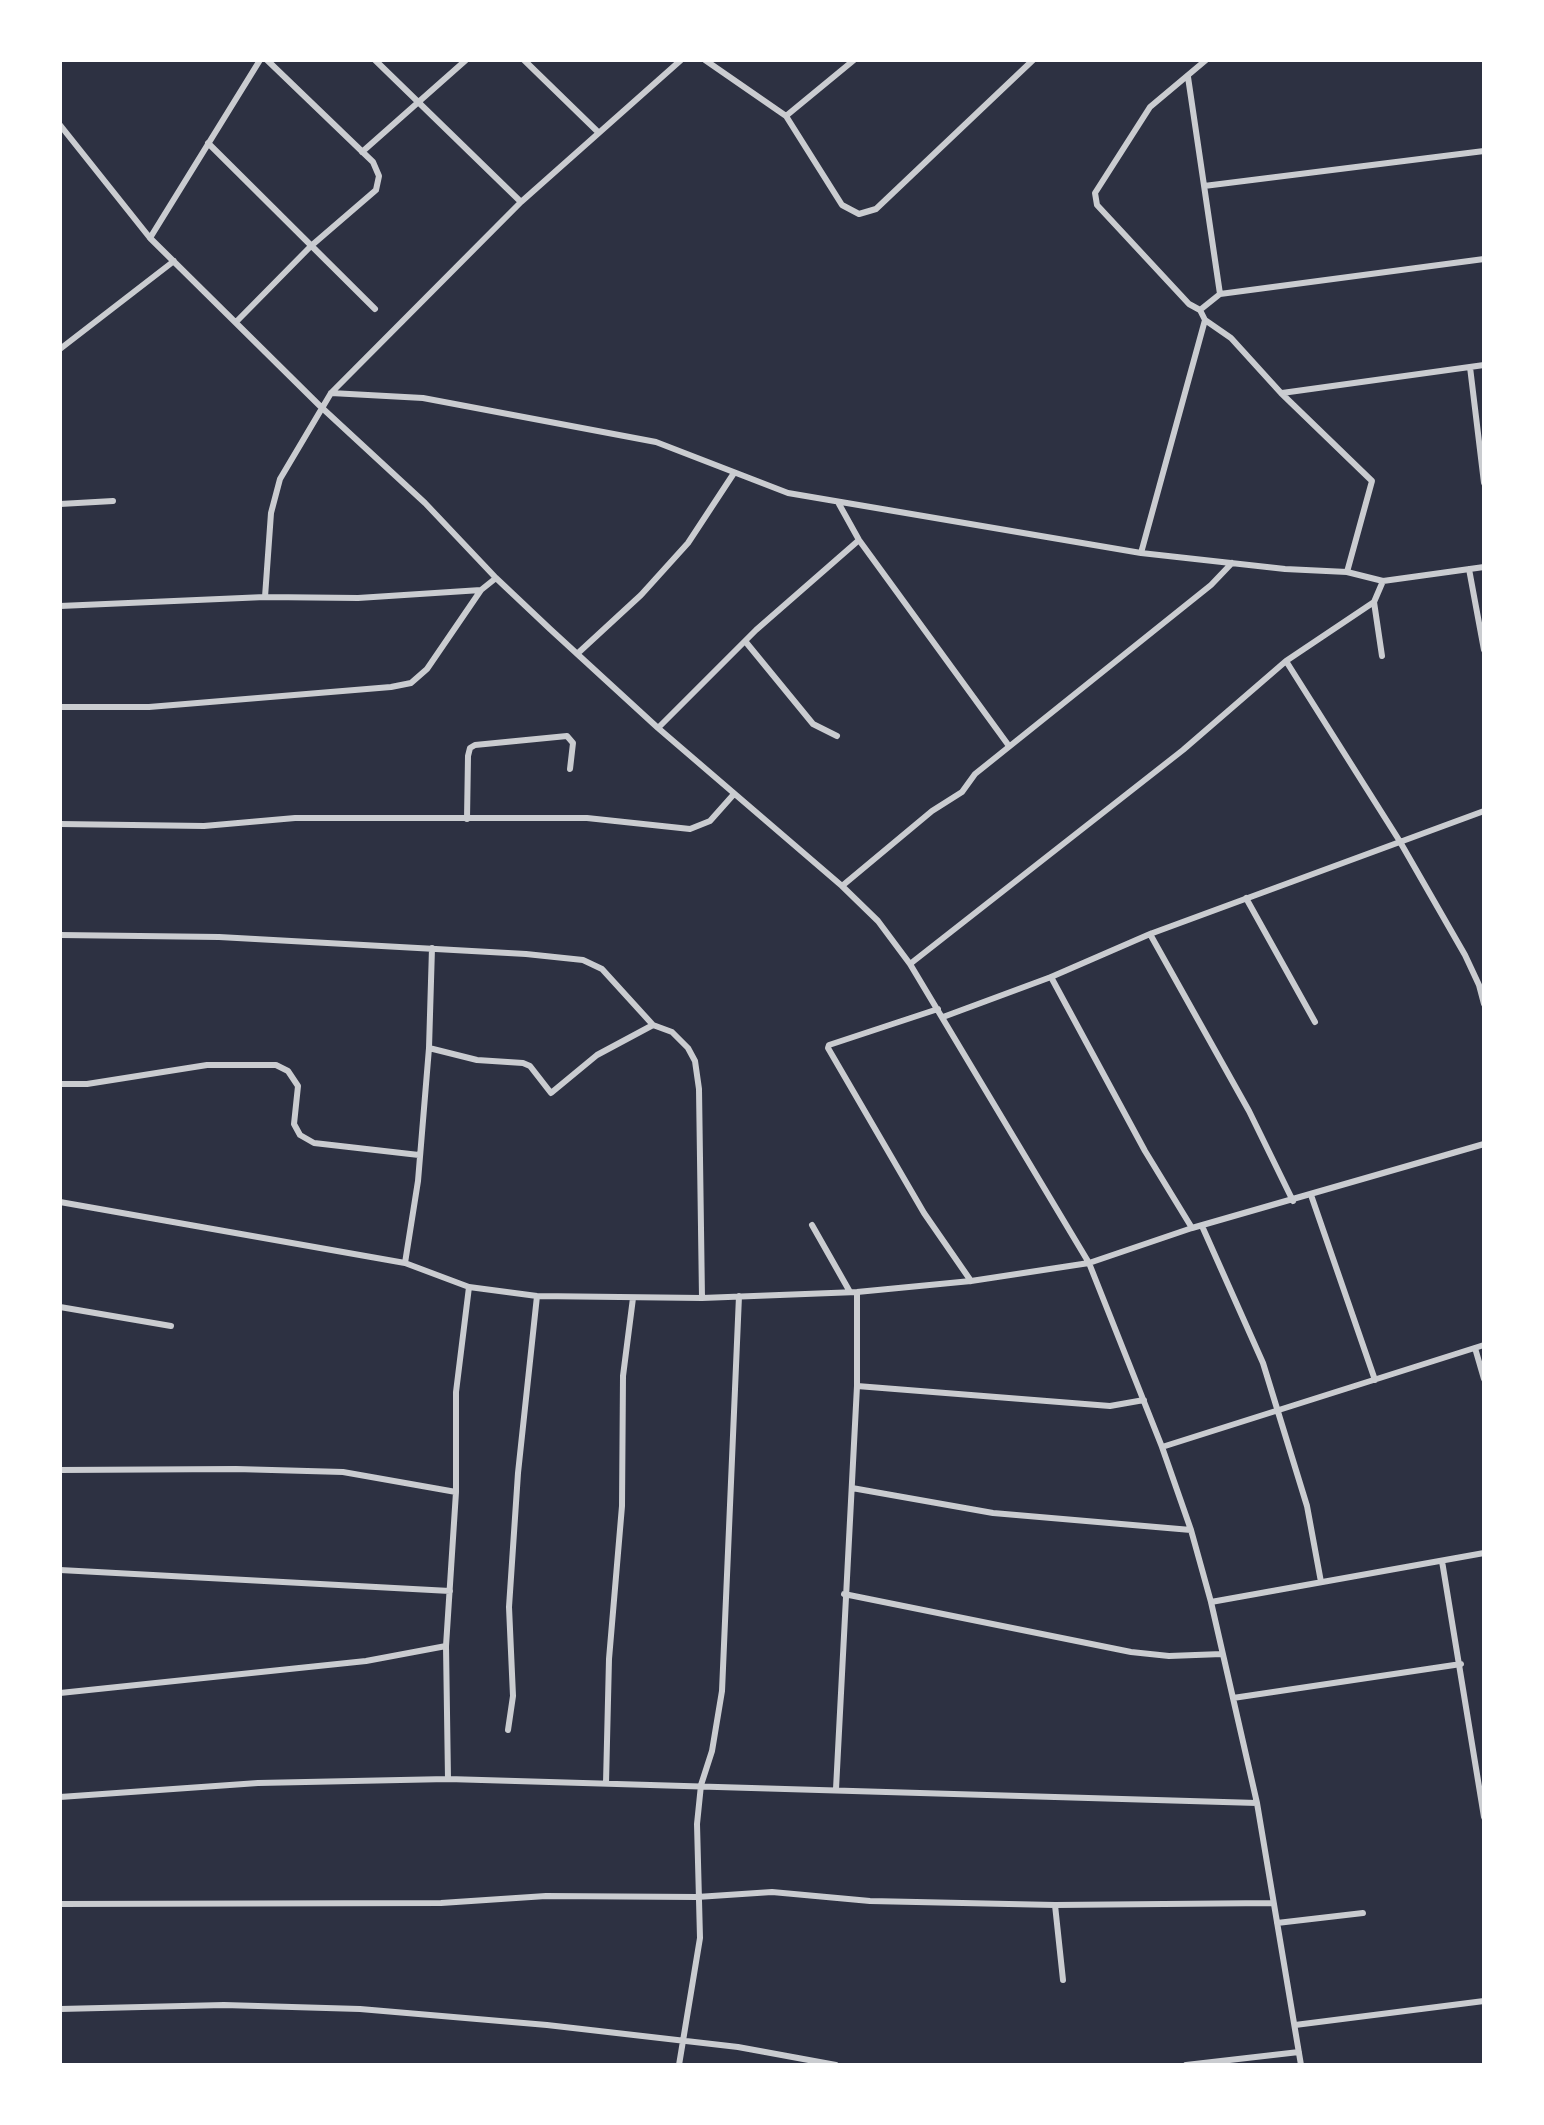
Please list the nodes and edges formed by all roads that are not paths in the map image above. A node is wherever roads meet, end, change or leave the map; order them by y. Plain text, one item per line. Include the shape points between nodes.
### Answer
1 (264, 60) edge
2 (375, 60) edge
3 (466, 60) edge
4 (524, 60) edge
5 (680, 60) edge
6 (705, 60) edge
7 (854, 60) edge
8 (1033, 60) edge
9 (1206, 60) edge
10 (1188, 76) junction
11 (418, 100) junction
12 (786, 116) junction
13 (60, 124) edge
14 (598, 132) junction
15 (208, 143) junction
16 (1484, 151) edge
17 (362, 152) junction
18 (1204, 186) junction
19 (521, 202) junction
20 (150, 238) junction
21 (311, 246) junction
22 (1484, 259) edge
23 (174, 262) junction
24 (1220, 294) junction
25 (375, 310) dead end
26 (1200, 310) junction
27 (1204, 320) junction
28 (237, 322) junction
29 (60, 349) edge
30 (1484, 365) edge
31 (1470, 367) junction
32 (330, 393) junction
33 (1281, 393) junction
34 (320, 406) junction
35 (734, 473) junction
36 (1484, 484) edge
37 (114, 500) dead end
38 (838, 503) junction
39 (60, 504) edge
40 (859, 540) junction
41 (1141, 553) junction
42 (1232, 563) junction
43 (1484, 567) edge
44 (1469, 570) junction
45 (1347, 572) junction
46 (496, 578) junction
47 (1383, 581) junction
48 (481, 590) junction
49 (264, 596) junction
50 (1374, 602) junction
51 (60, 606) edge
52 (745, 641) junction
53 (1484, 650) edge
54 (577, 654) junction
55 (1382, 656) dead end
56 (1286, 662) junction
57 (60, 707) edge
58 (658, 728) junction
59 (838, 736) dead end
60 (1009, 746) junction
61 (570, 769) dead end
62 (734, 794) junction
63 (1484, 811) edge
64 (467, 819) junction
65 (60, 824) edge
66 (1399, 840) junction
67 (842, 886) junction
68 (1246, 898) junction
69 (1150, 934) junction
70 (60, 935) edge
71 (432, 948) junction
72 (910, 964) junction
73 (1050, 977) junction
74 (1484, 1004) edge
75 (940, 1013) junction
76 (1315, 1022) dead end
77 (653, 1025) junction
78 (429, 1048) junction
79 (60, 1084) edge
80 (1484, 1144) edge
81 (418, 1155) junction
82 (1311, 1196) junction
83 (1292, 1201) junction
84 (60, 1202) edge
85 (812, 1225) dead end
86 (1202, 1226) junction
87 (1192, 1228) junction
88 (1089, 1263) junction
89 (404, 1264) junction
90 (971, 1281) junction
91 (468, 1287) junction
92 (854, 1292) junction
93 (537, 1296) junction
94 (738, 1296) junction
95 (633, 1298) junction
96 (702, 1298) junction
97 (60, 1308) edge
98 (171, 1326) dead end
99 (1480, 1346) edge
100 (1484, 1379) edge
101 (1375, 1380) junction
102 (857, 1386) junction
103 (1144, 1400) junction
104 (1276, 1411) junction
105 (1162, 1446) junction
106 (60, 1470) edge
107 (852, 1488) junction
108 (456, 1492) junction
109 (1192, 1530) junction
110 (1484, 1552) edge
111 (1442, 1560) junction
112 (60, 1570) edge
113 (1321, 1582) junction
114 (450, 1592) junction
115 (844, 1594) junction
116 (1211, 1602) junction
117 (446, 1646) junction
118 (1222, 1654) junction
119 (1461, 1664) junction
120 (60, 1693) edge
121 (1233, 1698) junction
122 (508, 1730) dead end
123 (448, 1779) junction
124 (606, 1783) junction
125 (701, 1785) junction
126 (836, 1788) junction
127 (60, 1797) edge
128 (1257, 1803) junction
129 (1484, 1817) edge
130 (697, 1896) junction
131 (1273, 1903) junction
132 (60, 1904) edge
133 (1055, 1905) junction
134 (1363, 1913) dead end
135 (1277, 1922) junction
136 (1064, 1980) dead end
137 (1484, 2001) edge
138 (60, 2009) edge
139 (1295, 2025) junction
140 (684, 2042) junction
141 (1299, 2052) junction
142 (679, 2065) edge
143 (836, 2065) edge
144 (1186, 2065) edge
145 (1301, 2065) edge

1 - 15 street
1 - 17 street
2 - 11 street
3 - 11 street
4 - 14 street
5 - 14 street
6 - 12 street
7 - 12 street
8 - 12 street via 876,209 859,214 842,205
9 - 10 street
10 - 18 street
10 - 26 street via 1150,107 1096,193 1097,205 1175,293
11 - 17 street
11 - 19 street
13 - 20 street
14 - 19 street
15 - 20 street
15 - 21 street
16 - 18 street
17 - 21 street via 379,176 376,190
18 - 24 street
19 - 32 street
20 - 23 street
21 - 25 street
21 - 28 street
22 - 24 street
23 - 28 street
23 - 29 street
24 - 26 street
26 - 27 street
27 - 33 street
27 - 41 street
28 - 34 street
30 - 31 street
31 - 33 street
31 - 36 street
32 - 34 street
32 - 35 street via 422,398 656,442
33 - 45 street via 1372,481
34 - 46 street
34 - 49 street via 280,478
35 - 38 street
35 - 54 street via 688,543
37 - 39 street
38 - 40 street
38 - 41 street
40 - 52 street
40 - 60 street
41 - 42 street
42 - 45 street
42 - 60 street
43 - 44 street
44 - 47 street
44 - 53 street
45 - 47 street
46 - 48 street
46 - 54 street
47 - 50 street
48 - 49 street
48 - 57 street via 412,683 149,706
49 - 51 street
50 - 55 street
50 - 56 street
52 - 58 street
52 - 59 street via 813,724
54 - 58 street
56 - 66 street
56 - 72 street
58 - 62 street
60 - 67 street via 962,792
61 - 64 street via 573,743 567,736 475,745 468,756
62 - 64 street via 710,820 690,829 587,818
62 - 67 street
63 - 66 street
64 - 65 street
66 - 68 street
66 - 74 street
67 - 72 street
68 - 69 street
68 - 76 street
69 - 73 street
69 - 83 street
70 - 71 street
71 - 77 street via 583,960 602,969
71 - 78 street
72 - 75 street
73 - 75 street
73 - 87 street
75 - 88 street
75 - 90 street via 828,1048
77 - 78 street via 597,1055 551,1093 523,1063
77 - 96 street via 672,1032 695,1062
78 - 81 street
79 - 81 street via 207,1065 276,1065 298,1086 294,1124 300,1135 314,1143
80 - 82 street
81 - 89 street
82 - 83 street
82 - 101 street
83 - 86 street
84 - 89 street
85 - 92 street
86 - 87 street
86 - 104 street
87 - 88 street
88 - 90 street
88 - 103 street
89 - 91 street
90 - 92 street
91 - 93 street
91 - 108 street via 456,1392
92 - 94 street
92 - 102 street
93 - 95 street
93 - 122 street via 509,1607
94 - 96 street
94 - 125 street via 722,1692
95 - 96 street
95 - 124 street via 622,1376 622,1506 608,1659
97 - 98 street
99 - 100 street
99 - 101 street
101 - 104 street
102 - 103 street via 1110,1406
102 - 107 street
103 - 105 street
104 - 105 street
104 - 113 street via 1307,1506
105 - 109 street
106 - 108 street via 344,1472
107 - 109 street via 993,1513
107 - 115 street
108 - 114 street
109 - 116 street
110 - 111 street
111 - 113 street
111 - 119 street
112 - 114 street
113 - 116 street
114 - 117 street
115 - 118 street via 1131,1652
115 - 126 street
116 - 118 street
117 - 120 street via 366,1662
117 - 123 street
118 - 121 street
119 - 121 street
119 - 129 street
121 - 128 street
123 - 124 street
123 - 127 street
124 - 125 street
125 - 126 street
125 - 130 street
126 - 128 street
128 - 131 street
130 - 132 street
130 - 133 street via 772,1892
130 - 140 street via 700,1938
131 - 133 street
131 - 135 street
133 - 136 street
134 - 135 street
135 - 139 street
137 - 139 street
138 - 140 street via 360,2009
139 - 141 street
140 - 142 street
140 - 143 street
141 - 144 street
141 - 145 street

